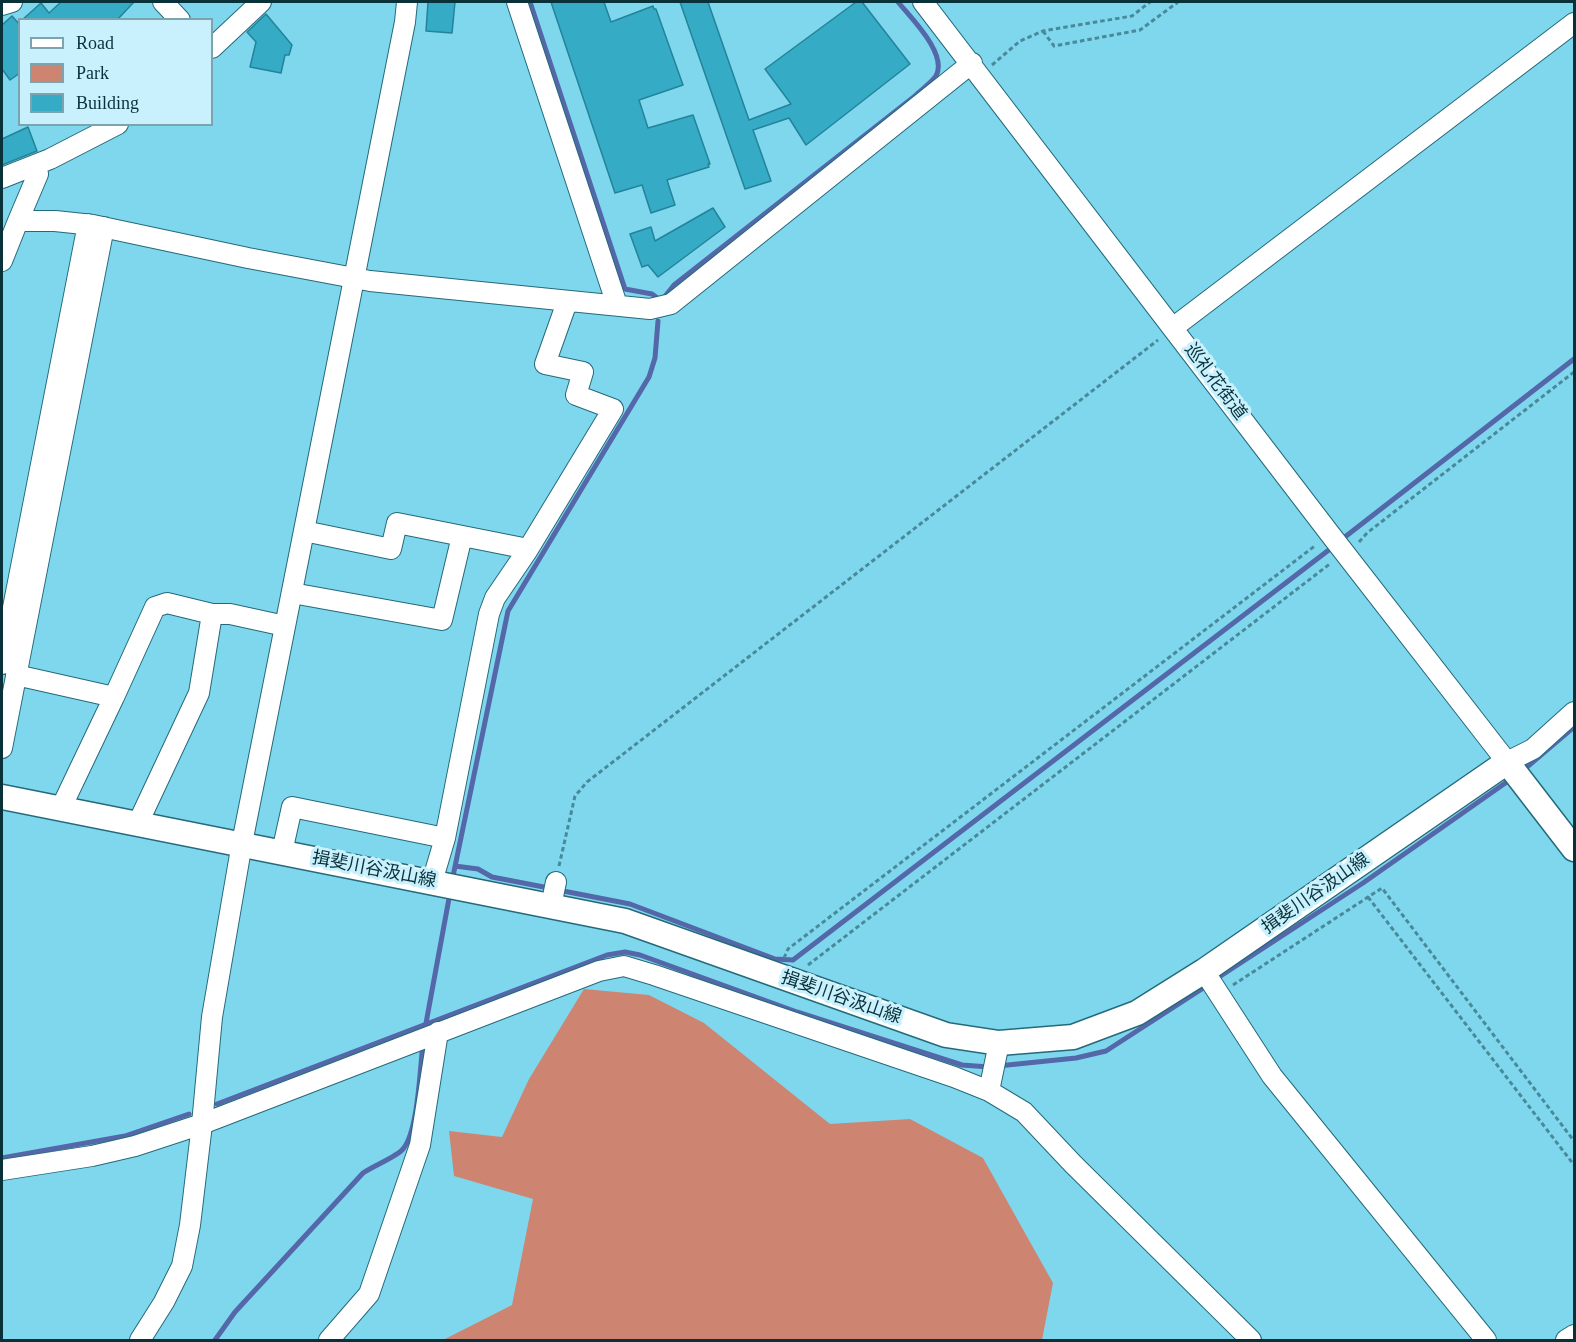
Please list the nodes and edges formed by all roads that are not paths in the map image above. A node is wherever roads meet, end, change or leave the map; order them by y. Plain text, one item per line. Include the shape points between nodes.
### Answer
1 (12, 2) edge
2 (163, 2) edge
3 (261, 2) edge
4 (407, 2) edge
5 (517, 2) edge
6 (923, 2) edge
7 (2, 5) edge
8 (178, 18) edge
9 (1575, 23) edge
10 (213, 47) edge
11 (976, 69) junction
12 (113, 126) edge
13 (38, 174) dead end
14 (2, 178) edge
15 (96, 226) junction
16 (11, 227) edge
17 (2, 261) edge
18 (355, 278) junction
19 (567, 302) junction
20 (617, 305) junction
21 (1174, 327) junction
22 (304, 531) junction
23 (462, 536) junction
24 (527, 551) junction
25 (292, 593) junction
26 (212, 614) junction
27 (285, 626) junction
28 (9, 670) edge
29 (114, 697) junction
30 (1575, 712) edge
31 (2, 748) edge
32 (1507, 762) junction
33 (2, 796) edge
34 (61, 808) junction
35 (138, 823) junction
36 (446, 838) junction
37 (242, 843) junction
38 (1575, 849) edge
39 (282, 852) junction
40 (432, 882) junction
41 (556, 882) road end
42 (551, 906) junction
43 (1204, 971) junction
44 (438, 1032) junction
45 (999, 1042) junction
46 (989, 1091) junction
47 (202, 1124) junction
48 (2, 1170) edge
49 (1575, 1335) edge
50 (149, 1337) edge
51 (329, 1341) edge
52 (1251, 1341) edge
53 (1486, 1341) edge
54 (1566, 1341) edge

1 - 7 street
2 - 8 street
3 - 10 street
4 - 18 street
5 - 20 street
6 - 11 street, 巡礼花街道
9 - 21 street
11 - 20 street via 671,304 650,309
11 - 21 street, 巡礼花街道
12 - 14 street via 50,159
13 - 16 street
15 - 16 street
15 - 18 street
15 - 28 street
16 - 17 street
18 - 19 street
18 - 22 street
19 - 20 street
19 - 24 street via 545,364 583,372 576,395 613,409
21 - 32 street, 巡礼花街道
22 - 23 street via 392,549 397,523
22 - 25 street
23 - 24 street
23 - 25 street via 442,620
24 - 36 street via 495,598 489,614
25 - 27 street
26 - 27 street
26 - 29 street via 167,603 155,607
26 - 35 street via 199,693
27 - 37 street
28 - 29 street
28 - 31 street
29 - 34 street
30 - 32 street via 1533,749
32 - 38 main road
32 - 43 main road, 揖斐川谷汲山線
33 - 34 main road, 揖斐川谷汲山線
34 - 35 main road, 揖斐川谷汲山線
35 - 37 main road, 揖斐川谷汲山線
36 - 39 street via 292,807
36 - 40 street
37 - 39 main road, 揖斐川谷汲山線
37 - 47 street via 212,1017
39 - 40 main road, 揖斐川谷汲山線
40 - 42 main road, 揖斐川谷汲山線
41 - 42 street
42 - 45 main road, 揖斐川谷汲山線 via 625,921 946,1035
43 - 45 main road, 揖斐川谷汲山線 via 1137,1013 1073,1037
43 - 53 street via 1272,1076
44 - 46 street via 599,971 624,966
44 - 47 street
44 - 51 street via 420,1144 369,1294
45 - 46 street
46 - 52 street via 1024,1112
47 - 48 street via 103,1154
47 - 50 street via 182,1266
49 - 54 street

